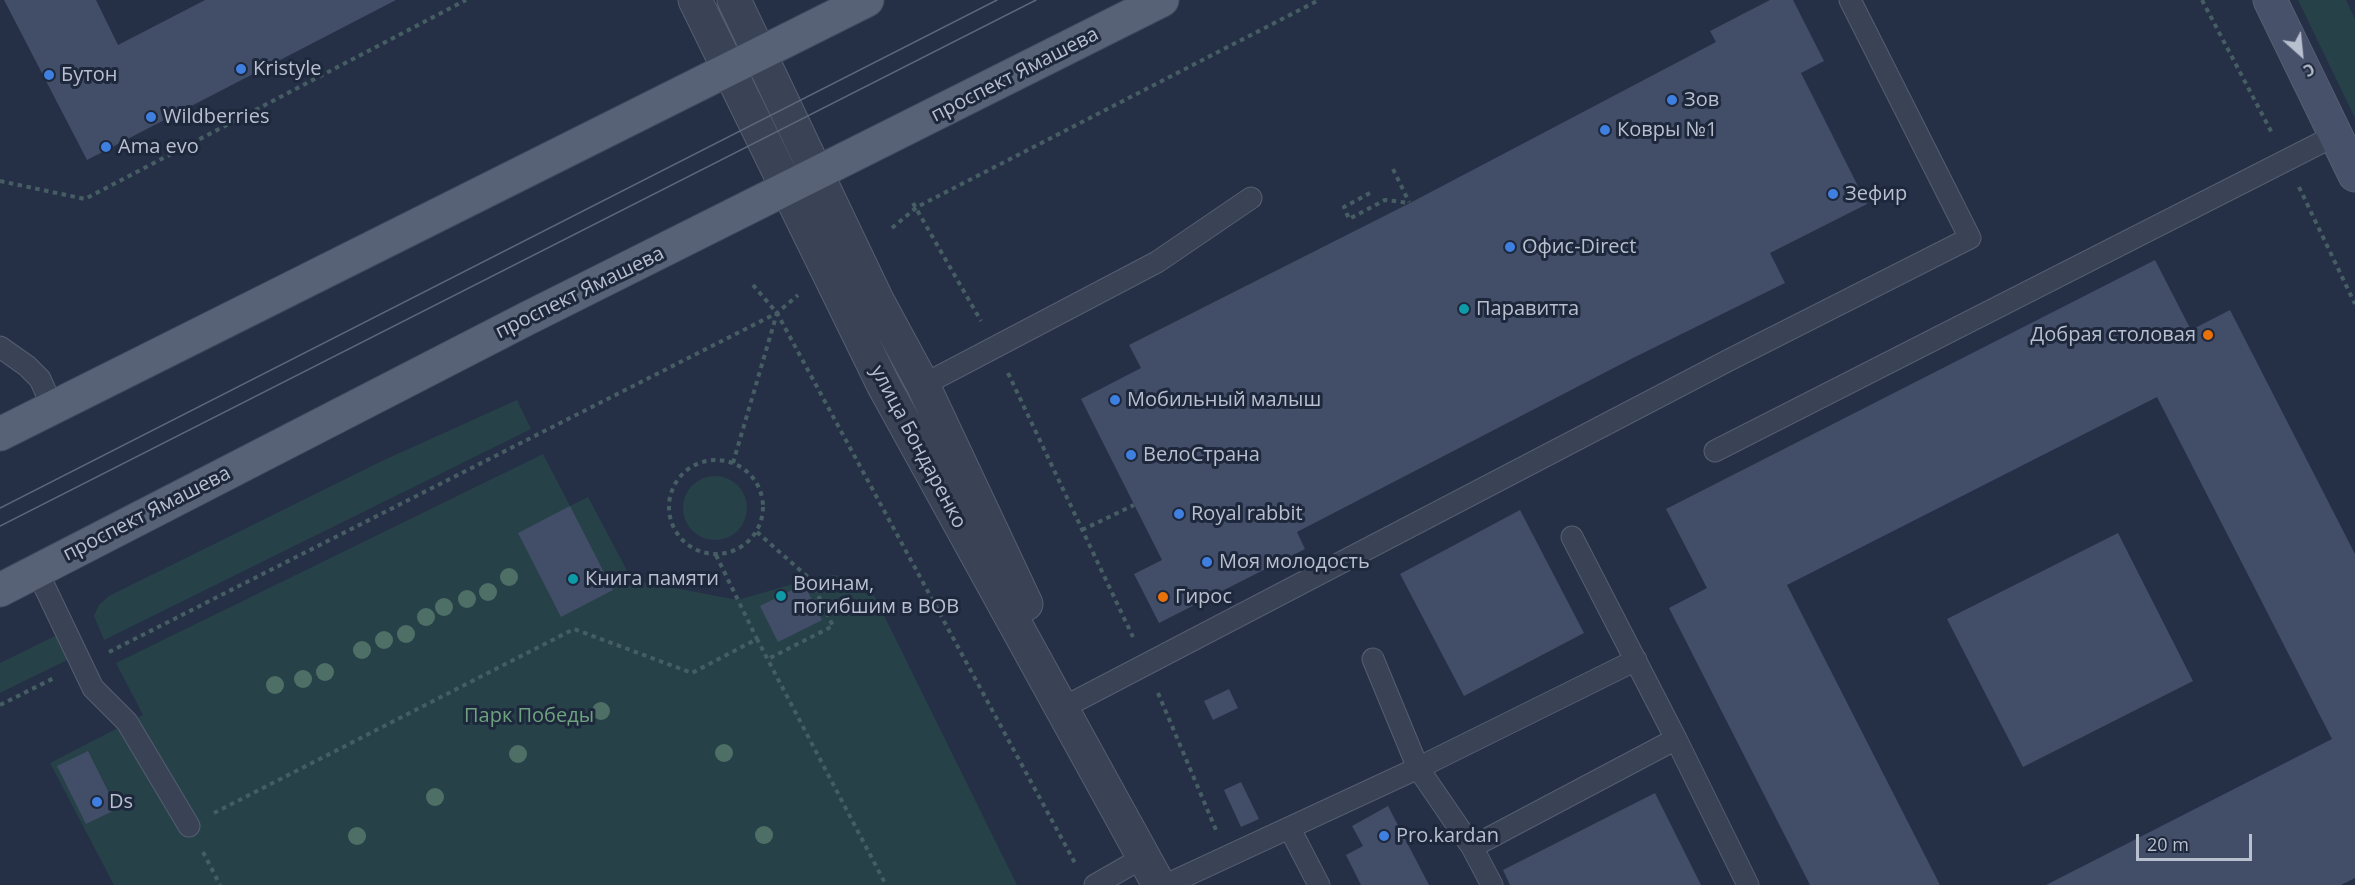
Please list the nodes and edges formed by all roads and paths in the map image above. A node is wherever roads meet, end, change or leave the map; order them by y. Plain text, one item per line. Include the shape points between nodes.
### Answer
1 (466, 0) edge
2 (695, 0) edge
3 (734, 0) edge
4 (867, 0) edge
5 (1162, 0) edge
6 (1319, 0) edge
7 (1850, 0) edge
8 (2270, 0) edge
9 (759, 53) junction
10 (728, 69) junction
11 (2336, 135) junction
12 (1393, 169) dead end
13 (817, 174) junction
14 (2355, 175) edge
15 (0, 181) edge
16 (786, 190) junction
17 (1371, 193) dead end
18 (1251, 198) dead end
19 (915, 205) junction
20 (892, 228) dead end
21 (753, 285) dead end
22 (798, 295) dead end
23 (777, 313) junction
24 (0, 347) edge
25 (997, 348) junction
26 (923, 385) junction
27 (53, 408) junction
28 (0, 434) edge
29 (1715, 451) dead end
30 (733, 463) junction
31 (1134, 505) dead end
32 (1082, 530) junction
33 (757, 532) junction
34 (1572, 537) dead end
35 (716, 555) junction
36 (37, 571) junction
37 (0, 590) edge
38 (757, 639) junction
39 (768, 659) junction
40 (1372, 659) dead end
41 (1636, 660) junction
42 (1146, 665) junction
43 (82, 666) junction
44 (1072, 703) junction
45 (0, 705) edge
46 (1676, 739) junction
47 (1418, 768) junction
48 (189, 826) junction
49 (1290, 829) junction
50 (1472, 847) junction
51 (1227, 857) junction
52 (1076, 864) dead end
53 (1153, 876) edge
54 (220, 885) edge
55 (886, 885) edge
56 (1095, 885) edge
57 (1166, 885) edge
58 (1319, 885) edge
59 (1492, 885) edge
60 (1748, 885) edge

1 - 15 path via 85,199
2 - 10 street, улица Бондаренко
3 - 9 street, улица Бондаренко
4 - 9 main road
5 - 13 main road, проспект Ямашева
6 - 19 path
7 - 42 lane via 1970,238
8 - 11 main road
9 - 10 main road
9 - 13 street, улица Бондаренко
10 - 16 street, улица Бондаренко
10 - 27 main road
11 - 14 main road
11 - 29 lane
12 - 17 path via 1410,203 1385,200 1349,219 1344,207
13 - 16 main road, проспект Ямашева
13 - 26 street, улица Бондаренко
16 - 36 main road, проспект Ямашева
16 - 53 street, улица Бондаренко via 884,386
18 - 25 lane via 1157,262
19 - 20 path
19 - 25 path
21 - 23 path
22 - 23 path
23 - 30 path
23 - 43 path
23 - 52 path
24 - 27 lane via 40,379
25 - 26 lane
25 - 32 path
26 - 44 street, улица Бондаренко
27 - 28 main road
30 - 33 path via 747,471 760,492 763,516
30 - 35 path via 703,461 690,468 671,491 668,506 674,528 687,546
31 - 32 path
32 - 42 path
33 - 35 path via 732,552
33 - 39 path via 810,579 833,626
34 - 41 lane
35 - 38 path
36 - 37 main road, проспект Ямашева
36 - 43 lane
38 - 39 path
38 - 48 path via 692,673 574,629
39 - 55 path
40 - 47 lane
41 - 46 lane
41 - 47 lane
42 - 44 lane
42 - 51 path
43 - 45 path
43 - 48 lane via 93,688 128,722
44 - 53 street, улица Бондаренко
46 - 50 lane
46 - 60 lane
47 - 49 lane
47 - 50 lane
48 - 54 path
49 - 51 lane
49 - 58 lane
50 - 59 lane
51 - 57 lane
53 - 56 lane

